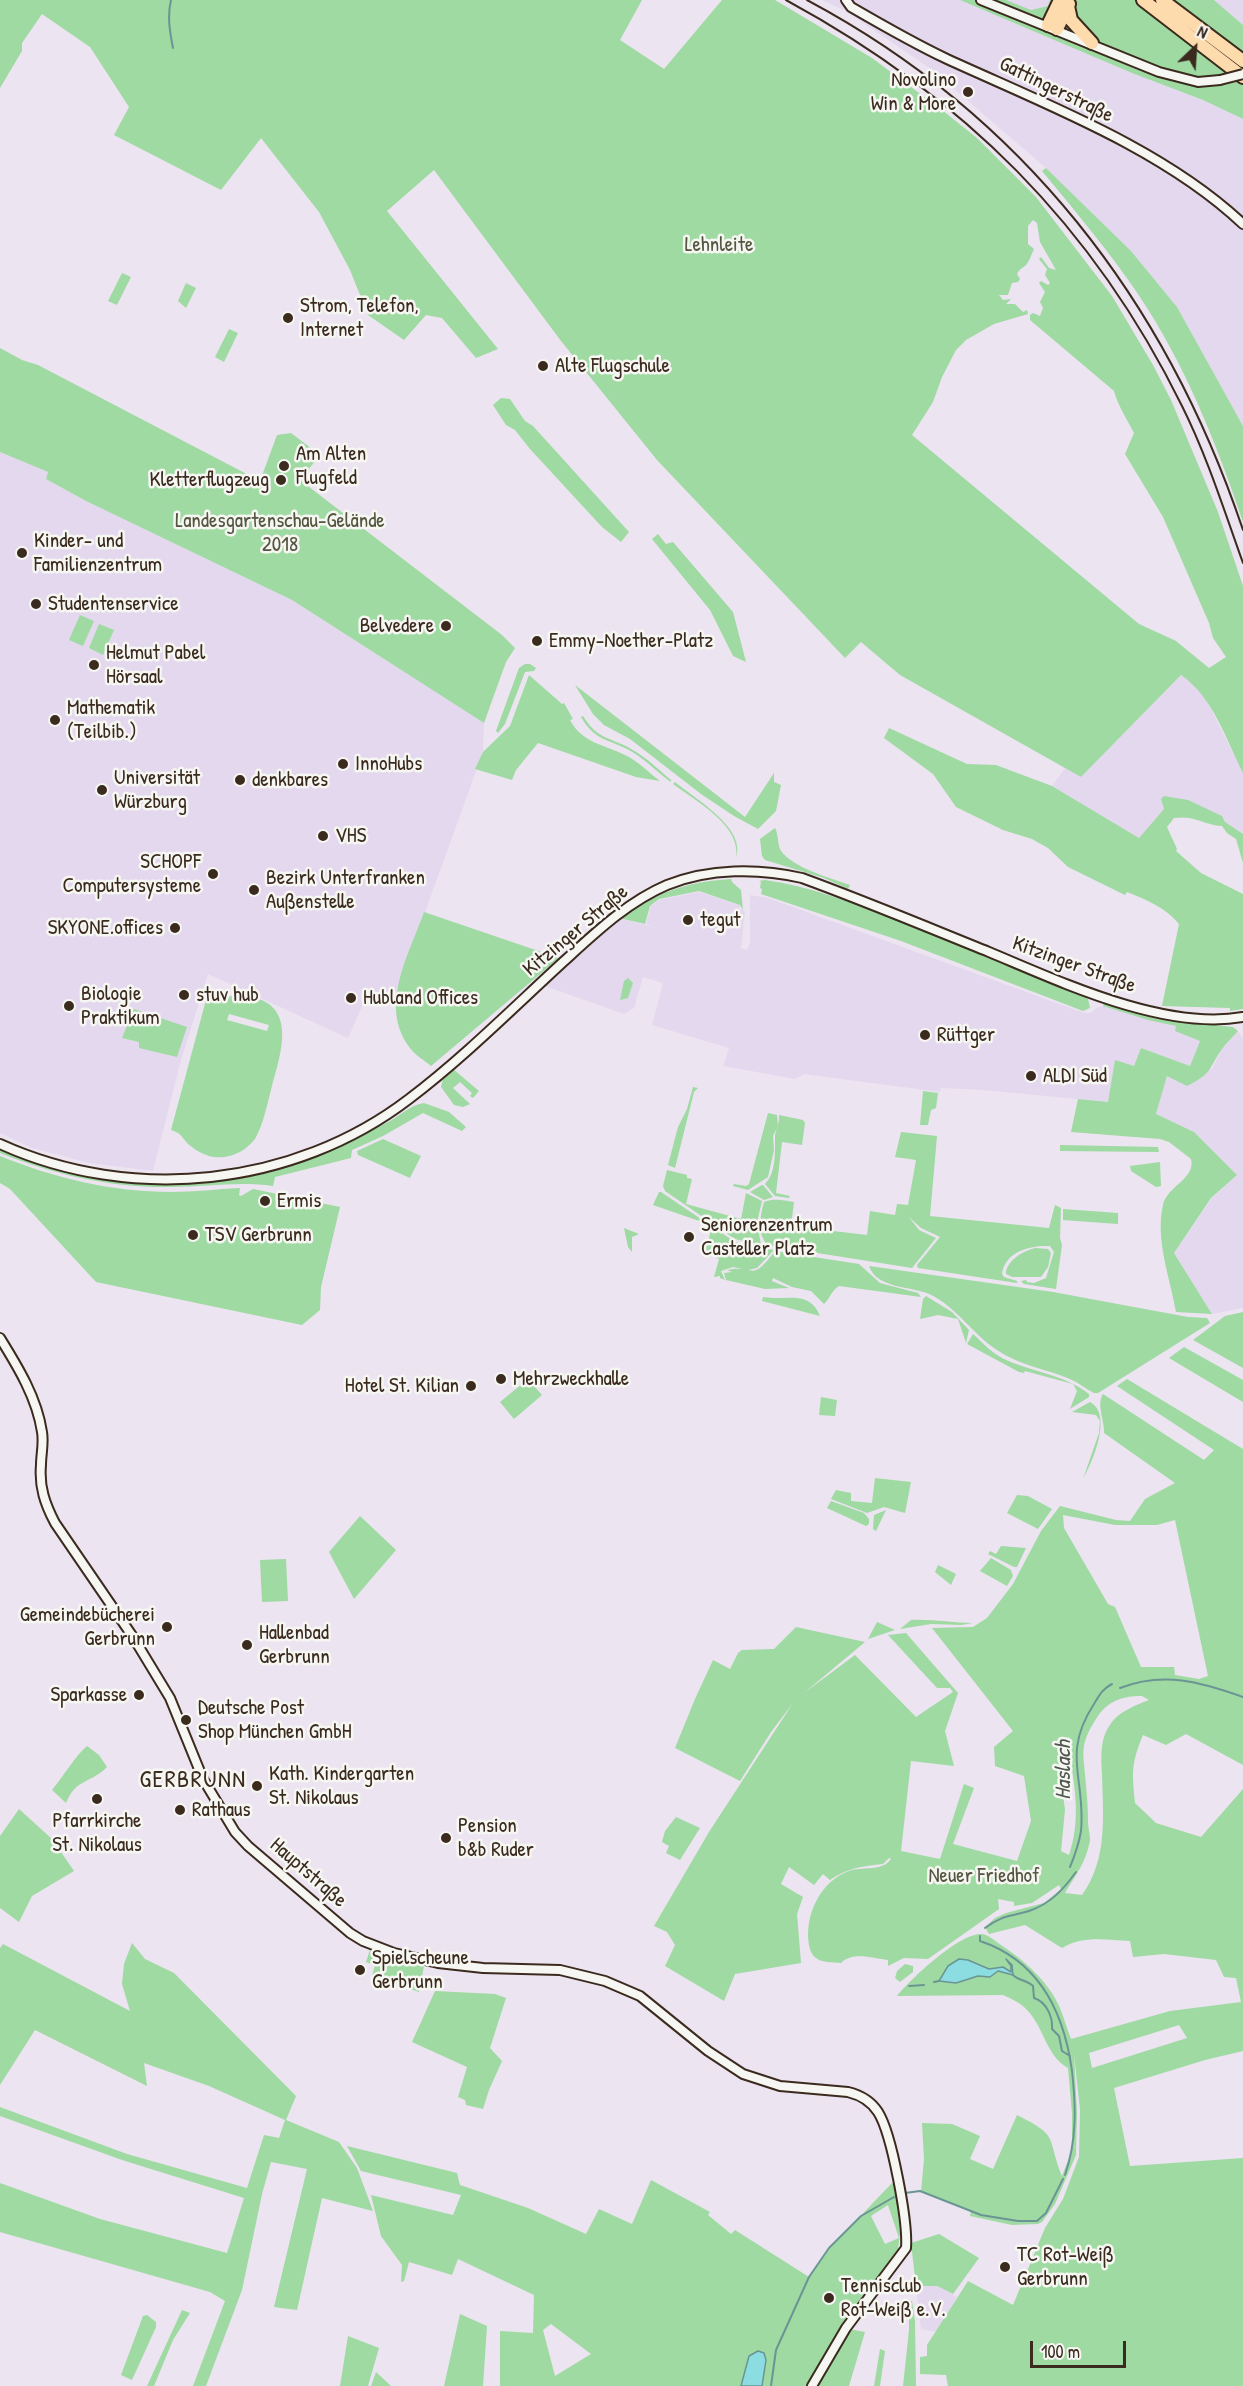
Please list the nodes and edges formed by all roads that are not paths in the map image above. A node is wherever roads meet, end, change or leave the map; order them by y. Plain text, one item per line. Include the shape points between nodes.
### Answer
1 (846, 0) edge
2 (981, 0) edge
3 (1143, 0) edge
4 (1162, 0) edge
5 (1066, 2) edge
6 (1052, 27) junction
7 (1092, 43) junction
8 (1243, 61) edge
9 (1243, 75) edge
10 (1243, 224) edge
11 (1243, 1017) edge
12 (0, 1144) edge
13 (0, 1338) edge
14 (812, 2386) edge

1 - 10 street, Gattingerstraße via 851,7 897,34 1155,159 1205,191
2 - 6 street
3 - 9 highway
4 - 8 highway
5 - 6 highway
5 - 7 highway via 1071,20
6 - 7 street
7 - 9 street, bridge via 1182,79 1198,82
11 - 12 street, Kitzinger Straße via 1187,1017 1135,1007 802,878 730,872 675,882 632,905 410,1098 366,1127 316,1151 228,1175 151,1180 54,1165
13 - 14 street, Hauptstraße via 24,1378 37,1412 42,1436 40,1480 45,1505 55,1523 170,1698 198,1769 223,1816 248,1846 324,1913 357,1938 394,1953 458,1967 560,1970 626,1989 743,2074 780,2086 848,2092 869,2102 878,2112 895,2166 906,2247 846,2328

